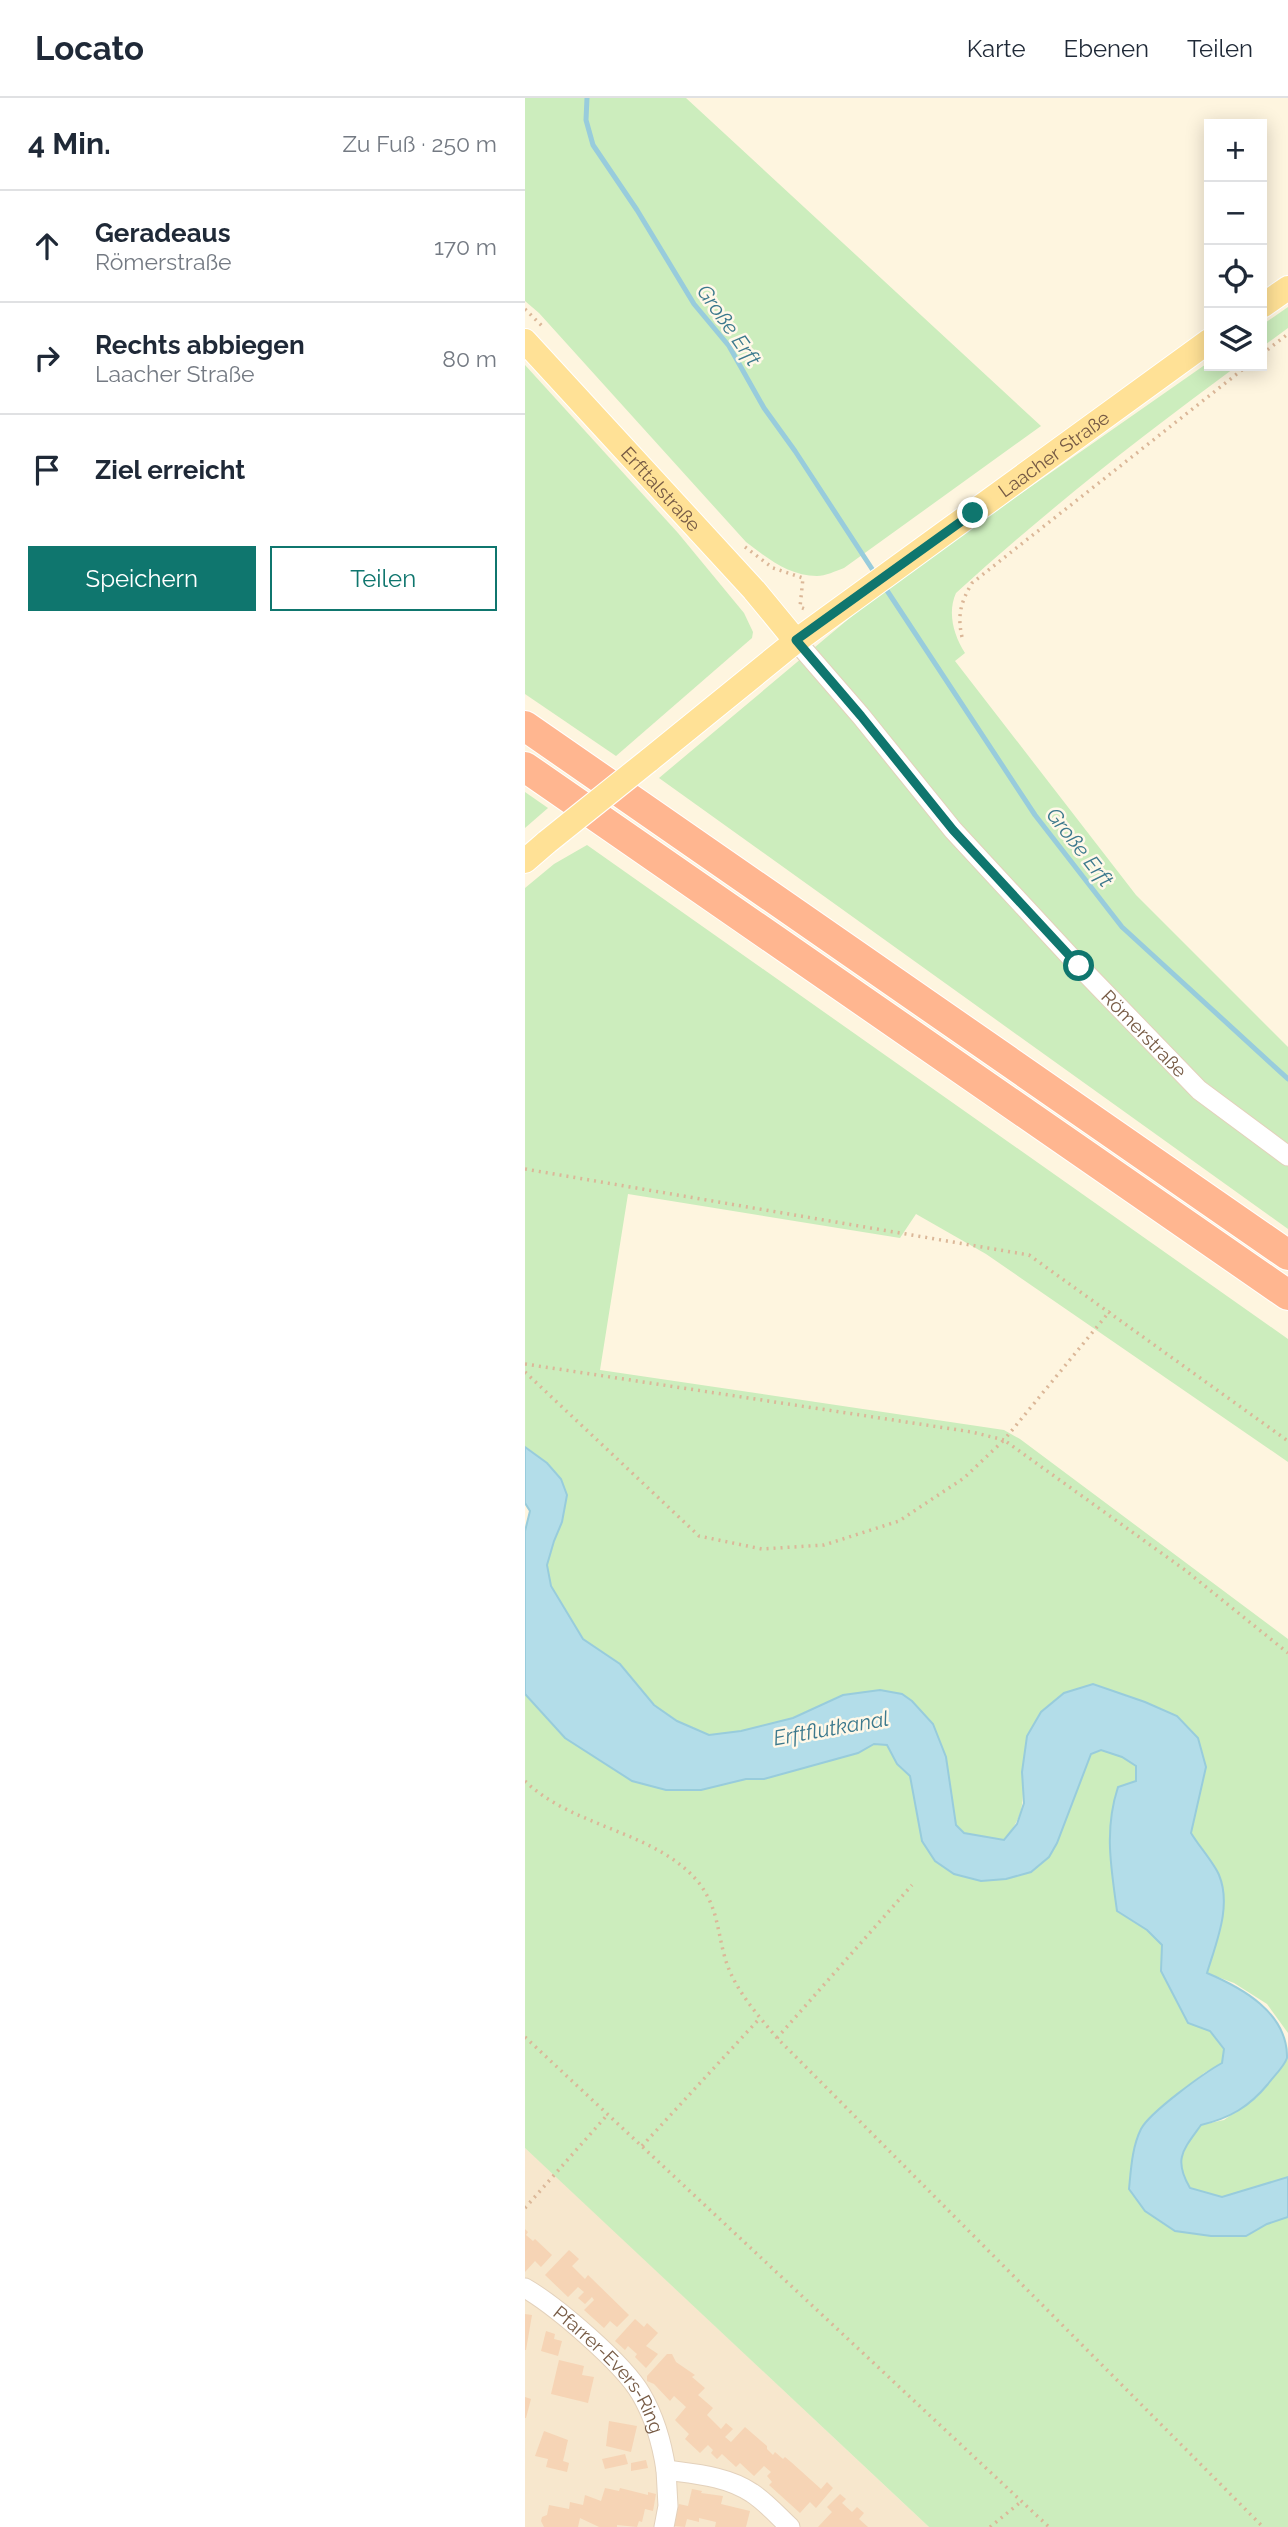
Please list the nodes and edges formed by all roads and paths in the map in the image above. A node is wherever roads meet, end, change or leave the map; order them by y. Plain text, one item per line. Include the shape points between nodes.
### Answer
1 (1288, 288) edge
2 (1267, 303) edge
3 (525, 309) edge
4 (1288, 334) edge
5 (534, 335) edge
6 (1204, 345) edge
7 (1267, 350) edge
8 (1241, 371) edge
9 (744, 546) dead end
10 (824, 621) junction
11 (962, 637) dead end
12 (796, 640) junction
13 (525, 726) edge
14 (525, 767) edge
15 (525, 861) edge
16 (1288, 1156) edge
17 (525, 1169) edge
18 (1288, 1255) edge
19 (1288, 1295) edge
20 (1110, 1311) junction
21 (525, 1364) edge
22 (525, 1372) edge
23 (1004, 1440) junction
24 (1288, 1441) edge
25 (1288, 1653) edge
26 (525, 1780) edge
27 (912, 1885) dead end
28 (760, 2018) junction
29 (525, 2037) edge
30 (777, 2038) junction
31 (608, 2115) junction
32 (642, 2146) junction
33 (525, 2208) edge
34 (525, 2288) edge
35 (666, 2470) junction
36 (1021, 2501) junction
37 (664, 2527) edge
38 (790, 2527) edge
39 (990, 2527) edge
40 (1049, 2527) edge
41 (1263, 2527) edge

1 - 2 main road
3 - 5 path
4 - 7 path
5 - 12 main road, Erfttalstraße
6 - 10 main road, Laacher Straße
8 - 11 path via 972,583 961,601 958,620
9 - 10 path via 773,568 803,578 800,607
10 - 12 main road, Laacher Straße
12 - 15 main road, Laacher Straße, bridge
12 - 16 street, Römerstraße via 953,830 1079,966 1199,1090
13 - 18 highway
14 - 19 highway
17 - 20 path via 1030,1255
20 - 23 path
20 - 24 path
21 - 23 path
22 - 23 path via 699,1536 762,1549 824,1545 899,1521 964,1478
23 - 25 path via 1185,1570
26 - 28 path via 566,1810 673,1860 699,1883 718,1917 726,1959
27 - 30 path
28 - 30 path
28 - 32 path
29 - 31 path
30 - 41 path
31 - 32 path
31 - 33 path
32 - 36 path
34 - 35 street, Pfarrer-Evers-Ring via 557,2309 639,2391 657,2426
35 - 37 street, Pfarrer-Evers-Ring
35 - 38 street via 736,2484 753,2493
36 - 39 path
36 - 40 path

